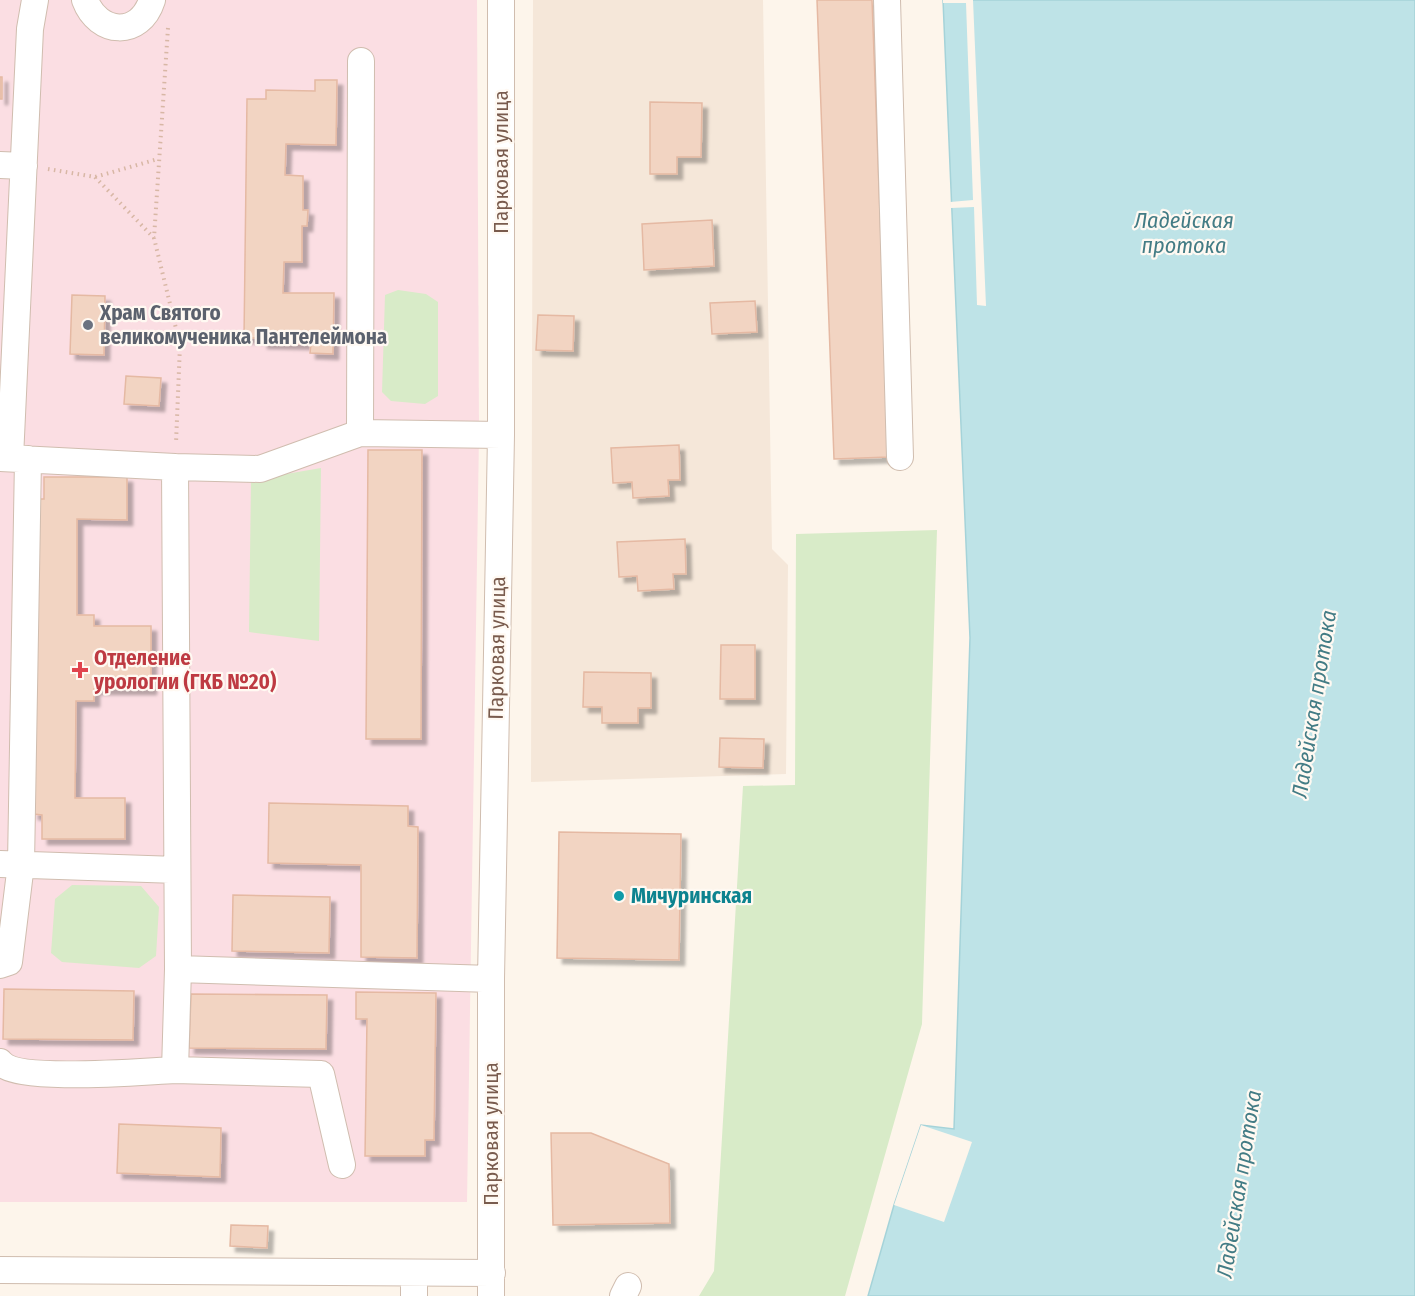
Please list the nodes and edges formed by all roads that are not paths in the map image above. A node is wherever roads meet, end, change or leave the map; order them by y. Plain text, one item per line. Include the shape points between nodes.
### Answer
1 (35, 0) edge
2 (85, 0) edge
3 (152, 0) edge
4 (501, 0) edge
5 (887, 0) edge
6 (361, 61) dead end
7 (12, 165) edge
8 (360, 433) junction
9 (501, 435) junction
10 (900, 457) dead end
11 (13, 459) edge
12 (176, 467) junction
13 (11, 864) edge
14 (177, 870) junction
15 (0, 965) edge
16 (178, 969) junction
17 (491, 979) junction
18 (0, 1062) edge
19 (175, 1070) junction
20 (342, 1165) dead end
21 (0, 1270) edge
22 (414, 1284) edge
23 (491, 1285) edge

1 - 7 street
2 - 3 street via 97,20 117,27 139,20
4 - 9 street, Парковая улица
5 - 10 street
6 - 8 street
7 - 11 street
8 - 9 street
8 - 12 street via 260,469
9 - 17 street, Парковая улица
11 - 12 street
11 - 13 street
12 - 14 street
13 - 14 street
13 - 15 street via 9,962
14 - 16 street
16 - 17 street
16 - 19 street
17 - 23 street, Парковая улица
18 - 19 street via 4,1067 42,1074
19 - 20 street via 321,1074
21 - 22 street
22 - 23 street

